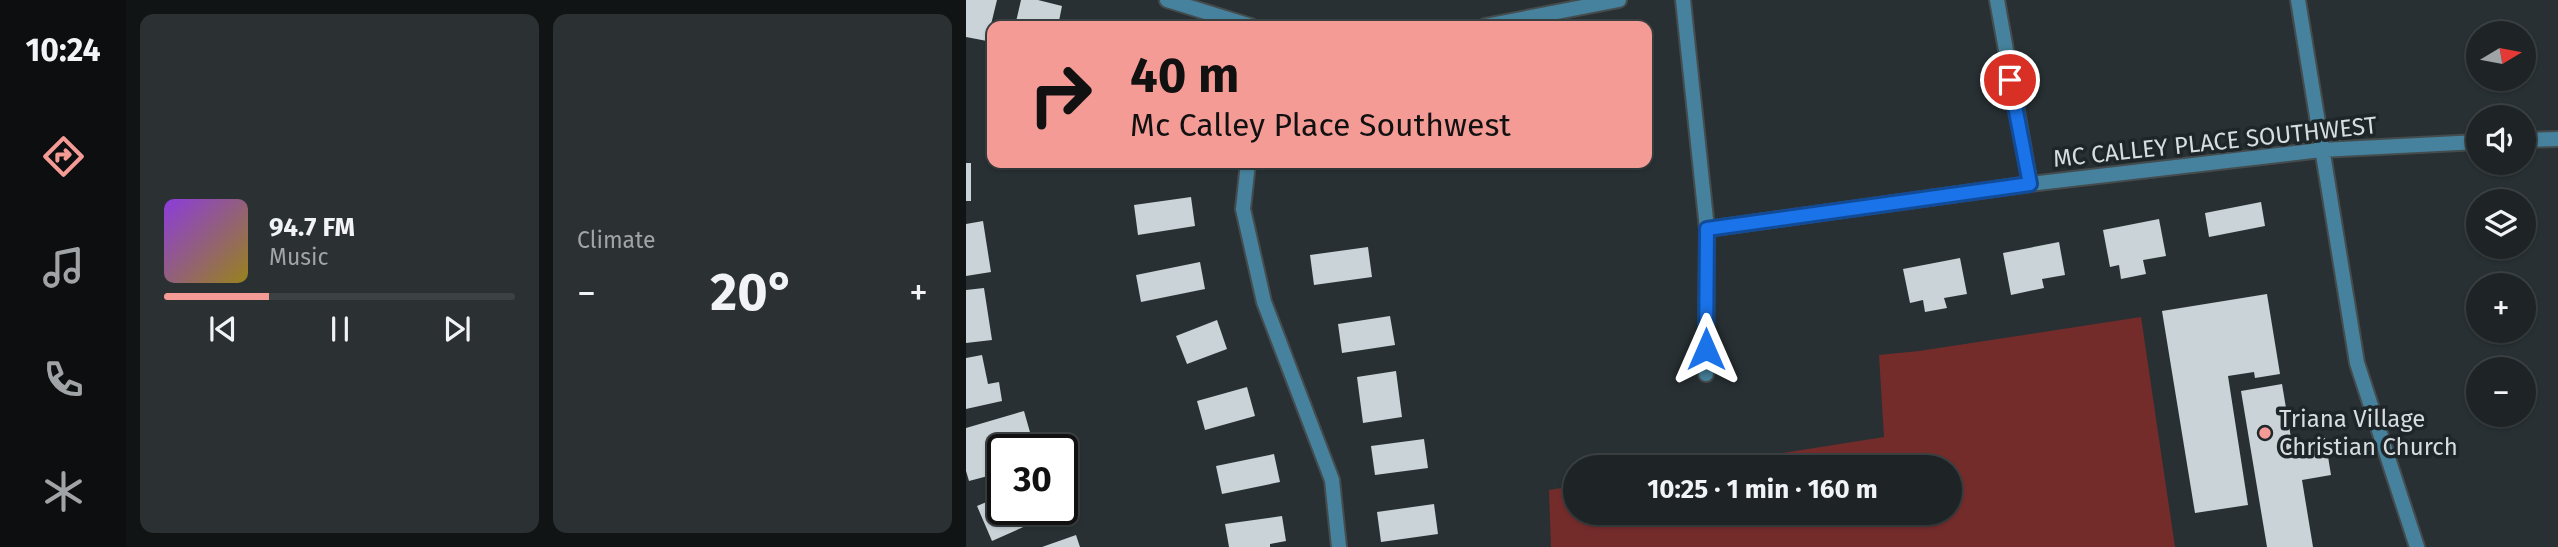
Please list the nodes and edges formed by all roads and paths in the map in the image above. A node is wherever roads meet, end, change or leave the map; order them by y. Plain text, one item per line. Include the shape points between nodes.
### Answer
1 (1167, 0) edge
2 (1619, 0) edge
3 (1683, 0) edge
4 (1997, 0) edge
5 (2298, 0) edge
6 (1235, 21) edge
7 (1511, 21) edge
8 (2558, 139) edge
9 (2536, 140) edge
10 (2466, 143) edge
11 (2321, 150) junction
12 (1247, 168) edge
13 (2030, 184) junction
14 (1707, 229) junction
15 (1706, 374) dead end
16 (1339, 547) edge
17 (2417, 547) edge

1 - 6 street
2 - 7 street
3 - 14 street
4 - 13 street
5 - 11 street
8 - 9 street
10 - 11 street, MC CALLEY PLACE SOUTHWEST
11 - 13 street, MC CALLEY PLACE SOUTHWEST
11 - 17 street via 2357,362
12 - 16 street via 1243,209 1264,302 1332,480
13 - 14 street, MC CALLEY PLACE SOUTHWEST
14 - 15 street

